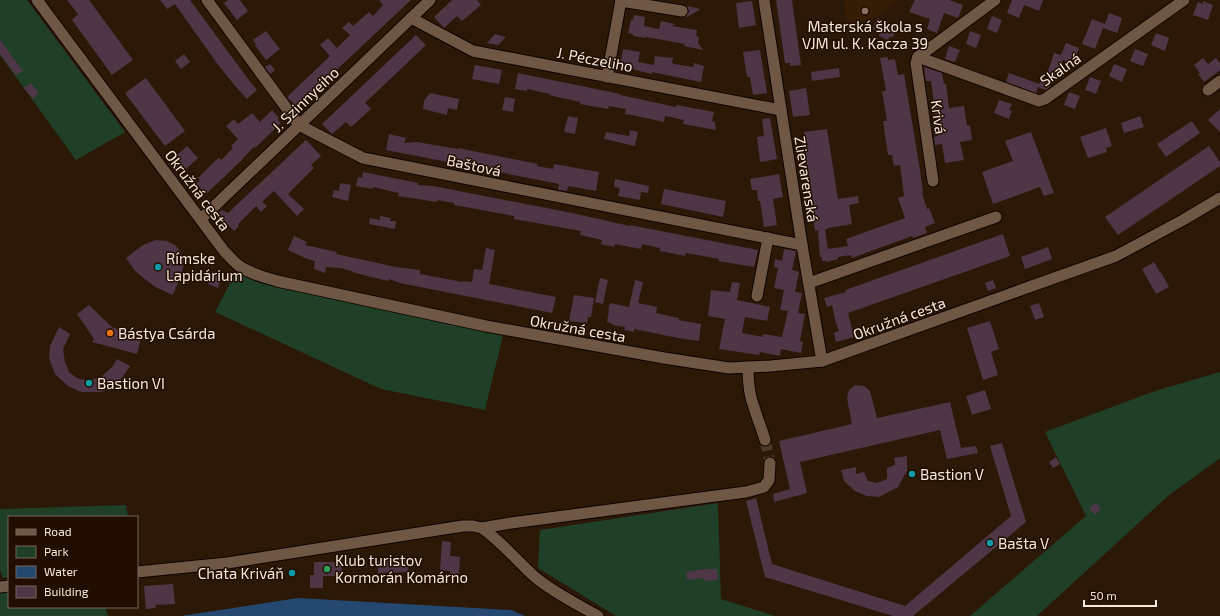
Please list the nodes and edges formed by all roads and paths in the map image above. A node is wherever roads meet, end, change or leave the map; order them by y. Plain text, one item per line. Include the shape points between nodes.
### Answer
1 (37, 0) edge
2 (207, 0) edge
3 (430, 0) edge
4 (621, 0) edge
5 (764, 0) edge
6 (996, 0) edge
7 (1184, 0) edge
8 (682, 11) dead end
9 (411, 18) junction
10 (918, 57) junction
11 (607, 77) junction
12 (1220, 81) edge
13 (1208, 90) dead end
14 (781, 110) junction
15 (299, 125) junction
16 (933, 181) dead end
17 (1220, 198) edge
18 (996, 217) dead end
19 (201, 219) junction
20 (768, 238) junction
21 (802, 245) junction
22 (808, 283) junction
23 (757, 296) dead end
24 (822, 362) junction
25 (748, 368) junction
26 (765, 440) tunnel mouth
27 (770, 463) tunnel mouth
28 (482, 528) junction
29 (138, 572) edge
30 (598, 616) edge

1 - 19 street, Okružná cesta
2 - 15 street, Baštová
3 - 9 street, J. Szinnyeiho
4 - 8 street
4 - 11 street
5 - 14 street, Zlievarenská
6 - 10 street
7 - 10 street, Skalná via 1039,101
9 - 11 street, J. Péczeliho via 473,51
9 - 15 street, J. Szinnyeiho
10 - 16 street, Krivá via 916,63
11 - 14 street, J. Péczeliho
12 - 13 street
14 - 21 street, Zlievarenská
15 - 19 street, J. Szinnyeiho
15 - 20 street, Baštová via 363,158
17 - 24 street, Okružná cesta via 1116,256
18 - 22 street
19 - 25 street, Okružná cesta via 224,251 238,265 258,276 486,326 714,367
20 - 21 street, Baštová
20 - 23 street
21 - 22 street, Zlievarenská
22 - 24 street, Zlievarenská
24 - 25 street, Okružná cesta
25 - 26 street via 753,405
27 - 28 street via 769,480 764,487 746,492
28 - 29 street via 463,526 227,563
28 - 30 street via 552,590

